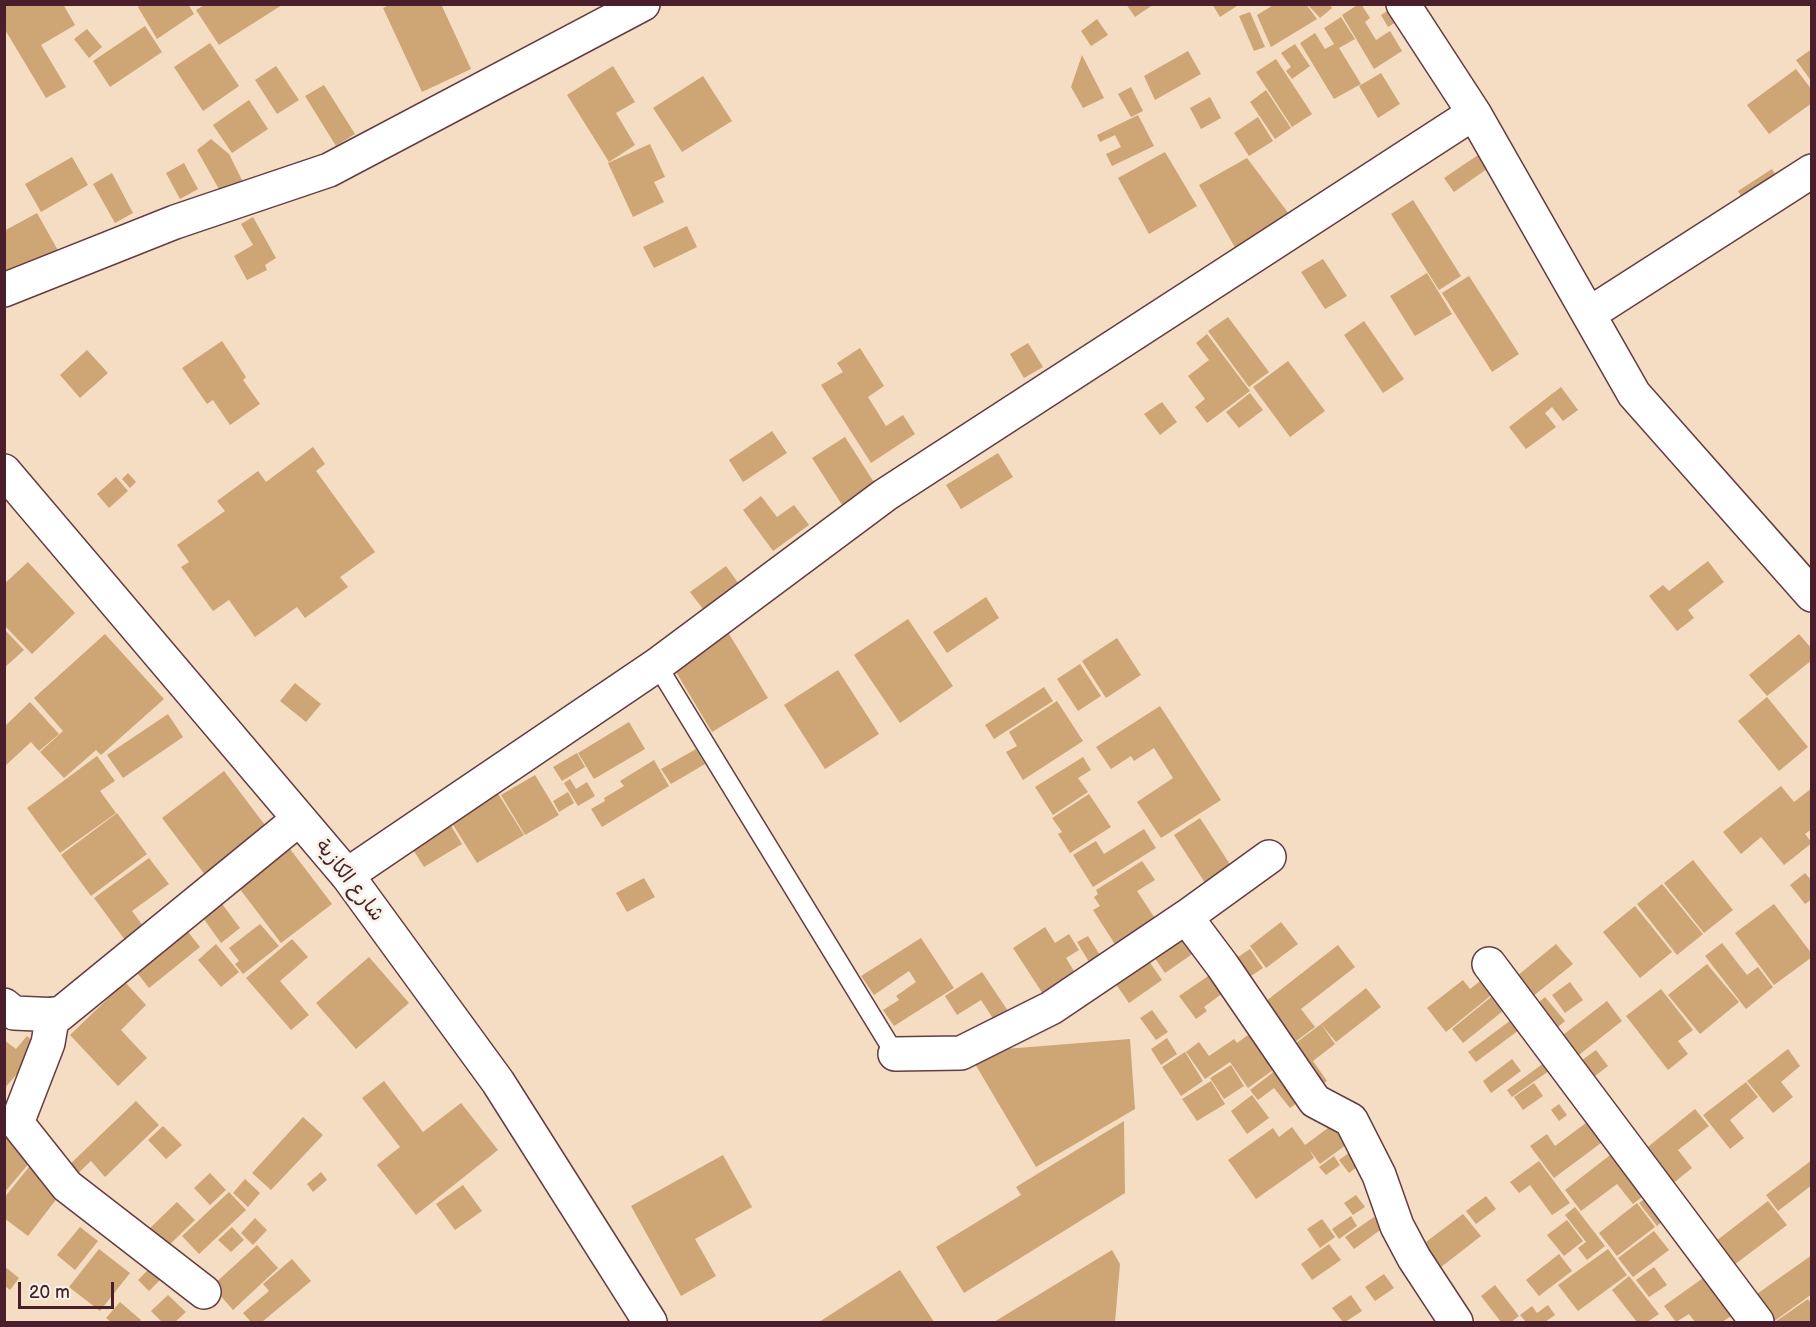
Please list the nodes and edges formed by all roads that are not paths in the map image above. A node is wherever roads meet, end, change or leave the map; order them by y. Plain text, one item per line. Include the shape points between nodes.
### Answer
1 (643, 4) edge
2 (1404, 4) edge
3 (1474, 113) junction
4 (1812, 171) edge
5 (4, 290) edge
6 (1589, 314) junction
7 (4, 471) edge
8 (1812, 595) edge
9 (657, 665) junction
10 (299, 819) junction
11 (1269, 857) dead end
12 (347, 875) junction
13 (1186, 917) junction
14 (1489, 964) dead end
15 (4, 1005) edge
16 (53, 1014) junction
17 (895, 1054) joint
18 (204, 1292) dead end
19 (650, 1323) edge
20 (1456, 1323) edge
21 (1757, 1323) edge

1 - 5 street via 330,170 175,222
2 - 3 street
3 - 6 street
3 - 9 street via 885,495
4 - 6 street
6 - 8 street via 1634,394
7 - 10 street, شارع الكازية
9 - 12 street
9 - 17 lane
10 - 12 street, شارع الكازية
10 - 16 street via 59,1014
11 - 13 street
12 - 19 street, شارع الكازية via 498,1082
13 - 17 street via 1051,1008 961,1053
13 - 20 street via 1315,1101 1351,1120 1379,1175 1397,1226
14 - 21 street
15 - 16 street via 14,1013
16 - 18 street via 48,1043 17,1123 67,1186

